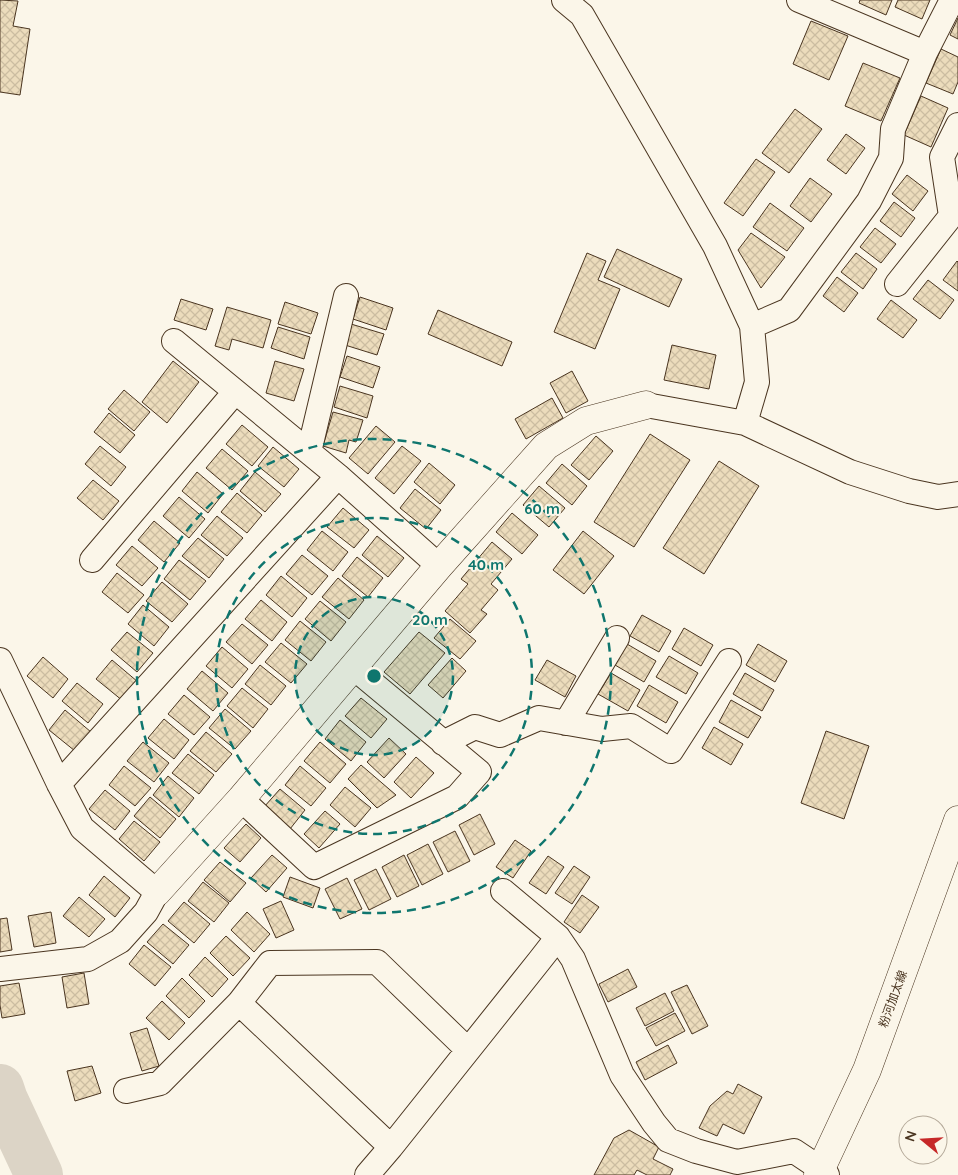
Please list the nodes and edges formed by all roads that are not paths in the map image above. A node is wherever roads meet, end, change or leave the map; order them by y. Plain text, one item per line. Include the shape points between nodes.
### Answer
1 (564, 0) edge
2 (799, 0) edge
3 (952, 0) edge
4 (837, 7) edge
5 (925, 53) junction
6 (958, 125) edge
7 (897, 284) dead end
8 (346, 296) dead end
9 (752, 326) junction
10 (174, 342) dead end
11 (236, 392) junction
12 (646, 405) joint
13 (745, 423) junction
14 (309, 452) junction
15 (338, 476) junction
16 (958, 494) edge
17 (92, 560) dead end
18 (439, 566) junction
19 (616, 638) dead end
20 (0, 660) edge
21 (729, 661) dead end
22 (353, 667) junction
23 (566, 723) junction
24 (444, 742) junction
25 (59, 784) junction
26 (241, 799) junction
27 (958, 820) edge
28 (503, 891) dead end
29 (157, 892) junction
30 (558, 937) junction
31 (0, 969) edge
32 (239, 1003) junction
33 (468, 1050) junction
34 (126, 1091) dead end
35 (391, 1146) junction
36 (822, 1173) edge
37 (367, 1175) edge

1 - 9 street via 582,15 602,49 715,246
2 - 4 street
3 - 5 street
4 - 5 street
5 - 9 street via 894,129 891,158 869,201 789,310
6 - 7 street via 942,157 951,216
8 - 14 street
9 - 13 street via 757,382
10 - 11 street
11 - 14 street
11 - 17 street
12 - 13 street
12 - 18 street via 586,421 546,446
13 - 16 street via 850,472 938,497
14 - 15 street
15 - 18 street
15 - 25 street
18 - 22 street
19 - 23 street
20 - 25 street
21 - 23 street via 671,751 631,726 602,729
22 - 24 street
22 - 26 street
23 - 24 street via 539,718 500,735 475,727
24 - 26 street via 479,772 457,797 314,867
25 - 29 street via 82,828
26 - 29 street
27 - 36 street, 粉河加太線 via 868,1070
28 - 30 street
29 - 31 street via 146,912 120,941 88,960
30 - 33 street
30 - 36 street via 573,959 622,1075 668,1140 738,1162 794,1151
32 - 33 street via 270,963 377,962
32 - 34 street via 160,1084
32 - 35 street
33 - 35 street
35 - 37 street

